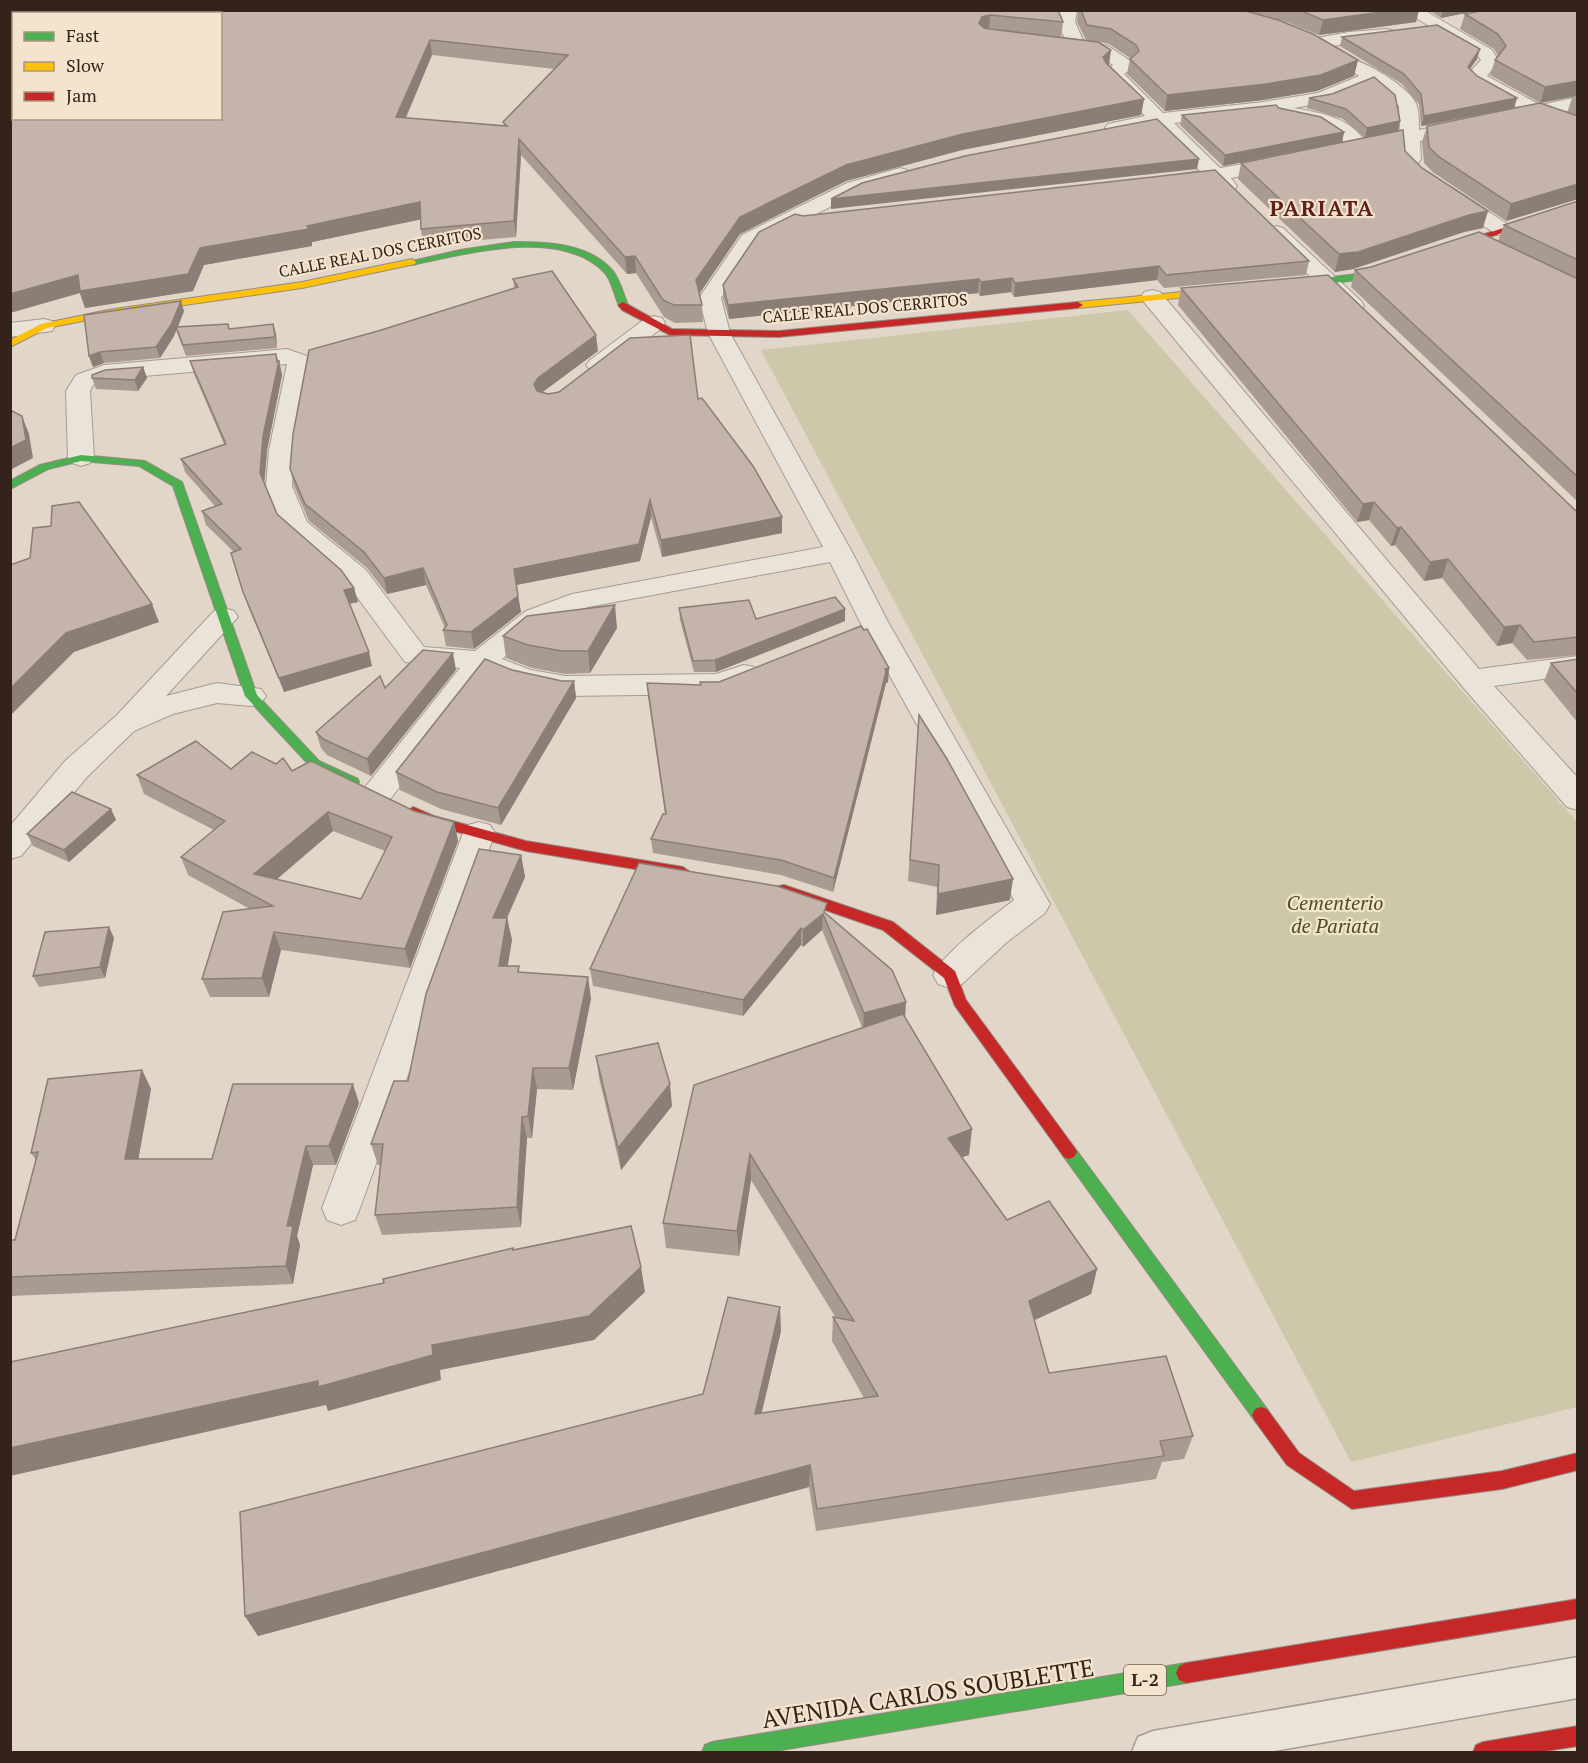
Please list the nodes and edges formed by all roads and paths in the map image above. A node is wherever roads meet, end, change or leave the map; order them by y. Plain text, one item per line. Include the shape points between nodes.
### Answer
1 (1070, 10) edge
2 (1411, 10) edge
3 (1463, 22) edge
4 (1440, 26) junction
5 (1055, 44) edge
6 (1077, 47) junction
7 (1372, 77) junction
8 (1578, 103) edge
9 (1263, 108) junction
10 (1539, 112) junction
11 (1160, 119) junction
12 (1578, 128) edge
13 (1092, 132) edge
14 (1410, 138) junction
15 (1359, 148) junction
16 (1337, 152) edge
17 (1304, 158) edge
18 (919, 170) edge
19 (1419, 173) edge
20 (1217, 175) junction
21 (1158, 182) edge
22 (1436, 185) edge
23 (1242, 200) edge
24 (1574, 210) edge
25 (842, 216) edge
26 (1260, 216) edge
27 (784, 223) junction
28 (1503, 230) junction
29 (1474, 238) junction
30 (1432, 252) edge
31 (1505, 254) edge
32 (1411, 259) edge
33 (1328, 282) junction
34 (1281, 286) edge
35 (1234, 290) edge
36 (1152, 297) junction
37 (654, 323) junction
38 (1371, 323) edge
39 (44, 326) junction
40 (10, 330) edge
41 (719, 333) junction
42 (10, 344) edge
43 (578, 380) edge
44 (81, 458) junction
45 (10, 486) edge
46 (838, 552) junction
47 (224, 616) junction
48 (481, 661) junction
49 (1578, 665) edge
50 (764, 666) edge
51 (1472, 679) junction
52 (251, 696) junction
53 (123, 724) junction
54 (387, 799) junction
55 (1578, 799) edge
56 (479, 833) junction
57 (10, 848) edge
58 (700, 875) edge
59 (769, 887) edge
60 (950, 975) junction
61 (340, 1208) dead end
62 (1578, 1461) edge
63 (1578, 1608) edge
64 (1578, 1677) edge
65 (1578, 1736) edge
66 (712, 1752) edge
67 (1153, 1752) edge
68 (1483, 1752) edge

1 - 6 street via 1066,22
2 - 4 street
3 - 4 street
4 - 7 street via 1403,32 1349,28 1308,39
4 - 10 street via 1486,54 1490,61 1476,75 1481,80
5 - 6 street
6 - 11 street via 1102,50 1126,66 1112,73
7 - 9 street via 1322,98
7 - 14 street via 1408,105
8 - 10 street
9 - 11 street
9 - 15 street via 1335,122 1354,136
10 - 12 street
10 - 14 street
11 - 13 street
11 - 20 street
14 - 15 street
14 - 19 street via 1412,166
15 - 16 street
17 - 20 street
18 - 27 street via 854,186
20 - 21 street
20 - 23 street
22 - 28 street
24 - 28 street
25 - 27 street
26 - 33 street
27 - 41 street via 750,240 710,298
28 - 29 street
29 - 30 street
29 - 31 street
32 - 33 street via 1358,277
33 - 34 street
33 - 38 street
35 - 36 street, CALLE REAL DOS CERRITOS
36 - 41 street, CALLE REAL DOS CERRITOS via 779,334
36 - 51 street
37 - 39 street, CALLE REAL DOS CERRITOS via 625,308 609,272 581,252 542,244 481,248 302,285
37 - 41 street, CALLE REAL DOS CERRITOS via 670,332
37 - 43 street
39 - 40 street
39 - 42 street, CALLE REAL DOS CERRITOS
41 - 46 street
44 - 45 street via 44,466
44 - 47 street via 141,463 178,484
44 - 48 street via 78,391 84,380 104,372 267,357 287,356 299,361 279,486 295,526 356,576 415,655
46 - 48 street via 582,600 536,617
46 - 60 street via 863,626 1033,904
47 - 52 street
47 - 53 street
48 - 50 street via 525,678 566,686 720,684
48 - 54 street
49 - 51 street
51 - 55 street
52 - 53 street via 217,693 163,706
52 - 54 street via 315,764
53 - 57 street via 76,769
54 - 56 street via 430,820
56 - 58 street via 526,846
56 - 61 street
59 - 60 street via 888,926
60 - 62 street via 960,1002 1293,1459 1352,1500 1502,1480
63 - 66 street, AVENIDA CARLOS SOUBLETTE / L-2
64 - 67 lane
65 - 68 street

